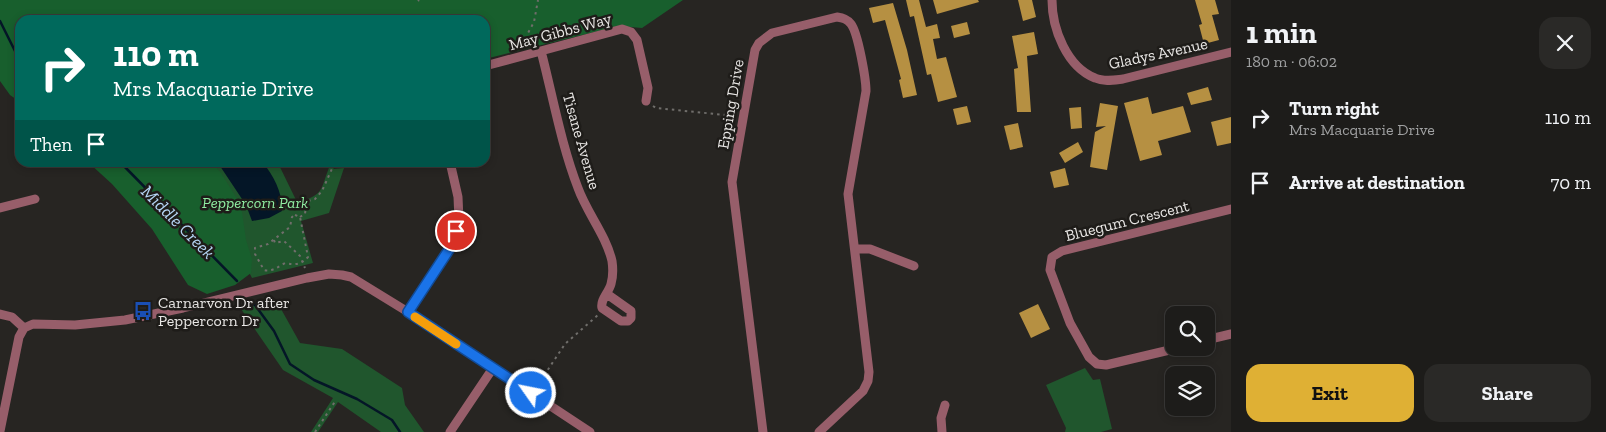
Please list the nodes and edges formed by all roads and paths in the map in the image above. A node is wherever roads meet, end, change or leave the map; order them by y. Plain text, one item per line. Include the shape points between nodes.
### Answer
1 (538, 0) edge
2 (1052, 0) edge
3 (537, 52) junction
4 (1231, 52) edge
5 (490, 65) edge
6 (646, 101) joint
7 (742, 116) junction
8 (332, 167) edge
9 (451, 167) edge
10 (35, 199) dead end
11 (0, 208) edge
12 (1231, 209) edge
13 (300, 218) junction
14 (274, 240) junction
15 (855, 249) junction
16 (303, 262) junction
17 (914, 266) dead end
18 (305, 268) dead end
19 (607, 294) junction
20 (605, 311) junction
21 (408, 312) junction
22 (0, 314) edge
23 (24, 328) junction
24 (1231, 334) edge
25 (1215, 338) edge
26 (1165, 351) edge
27 (493, 368) junction
28 (531, 393) junction
29 (336, 400) dead end
30 (945, 405) dead end
31 (0, 431) edge
32 (315, 432) edge
33 (450, 432) edge
34 (590, 432) edge
35 (762, 432) edge
36 (819, 432) edge
37 (942, 432) edge

1 - 3 path via 534,22 528,33
2 - 4 street, Gladys Avenue via 1056,27 1068,55 1081,70 1096,79 1123,79
3 - 5 street, May Gibbs Way
3 - 6 street, May Gibbs Way via 622,29 631,32 637,40 648,88
3 - 19 street, Tisane Avenue via 578,190 612,261 613,274
6 - 7 path via 656,108
7 - 15 street, Epping Drive via 754,50 759,43 772,33 837,17 850,23 866,80 848,194
7 - 35 street, Epping Drive via 732,182
8 - 13 path via 322,191 308,201 305,214
9 - 21 street via 459,220 454,242
10 - 11 street
12 - 26 street, Bluegum Crescent via 1052,257 1050,270 1070,324 1089,357 1097,364 1106,365
13 - 14 path via 292,217 290,227
13 - 16 path via 308,257
14 - 16 path via 275,243 284,241
14 - 16 path via 255,248 254,254 264,270 269,271 285,263 295,265
15 - 17 street via 870,248
15 - 36 street, Epping Drive via 868,382 864,391
16 - 18 path
19 - 20 street, Tisane Avenue via 601,305
19 - 20 street via 632,314 625,322
20 - 28 path via 565,344
21 - 23 street via 351,277 329,274 125,320 75,325 38,323
21 - 27 street
22 - 23 street via 12,317
23 - 31 street via 19,337
24 - 25 street
27 - 28 street
27 - 33 street
28 - 34 street
29 - 32 path
30 - 37 street via 941,418

